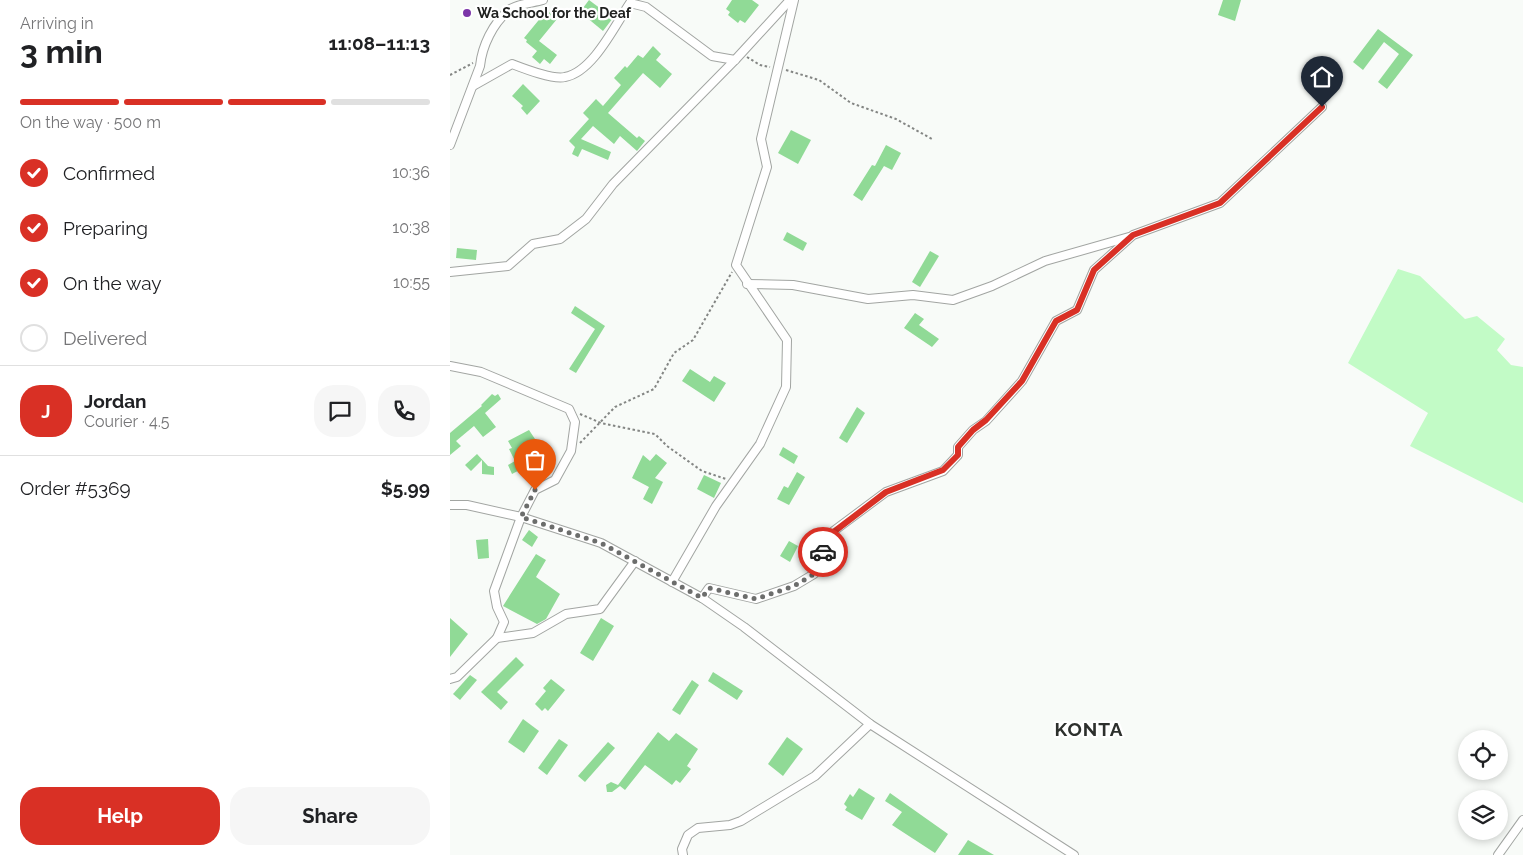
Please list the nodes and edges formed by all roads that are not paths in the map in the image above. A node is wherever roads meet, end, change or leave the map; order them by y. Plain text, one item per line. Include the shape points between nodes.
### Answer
1 (542, 0) edge
2 (790, 0) edge
3 (794, 0) edge
4 (627, 1) edge
5 (738, 57) junction
6 (473, 86) junction
7 (1322, 107) dead end
8 (450, 145) edge
9 (1133, 235) junction
10 (450, 272) edge
11 (747, 284) junction
12 (450, 366) edge
13 (450, 505) edge
14 (521, 517) junction
15 (635, 561) junction
16 (672, 582) junction
17 (702, 598) junction
18 (496, 638) junction
19 (450, 679) edge
20 (870, 724) junction
21 (1523, 820) edge
22 (683, 855) edge
23 (1074, 855) edge
24 (1498, 855) edge

1 - 6 street via 510,9 494,27 481,54
2 - 5 street
3 - 11 street via 761,139 767,167 736,265
4 - 5 street via 646,7 712,56
4 - 6 street via 588,66 565,78 512,64
5 - 10 street via 613,184 586,219 560,238 533,244 508,266
6 - 8 street
7 - 9 street via 1220,203
9 - 11 street via 1045,261 953,300 913,295 868,299 793,285
9 - 17 street via 1094,270 1077,310 1056,321 1022,381 973,430 958,447 958,455 943,470 886,492 831,534 814,574 794,586 756,599 709,588
11 - 16 street via 787,340 786,387 760,444 716,506
12 - 14 street via 482,372 569,409 575,422 571,451 555,480 535,490
13 - 14 street via 467,505
14 - 15 street via 601,543
14 - 18 street via 494,591 504,622
15 - 16 street
15 - 18 street via 600,609 566,614 533,633
16 - 17 street
17 - 20 street
18 - 19 street
20 - 22 street via 815,776 741,821 698,828 688,835
20 - 23 street
21 - 24 street

